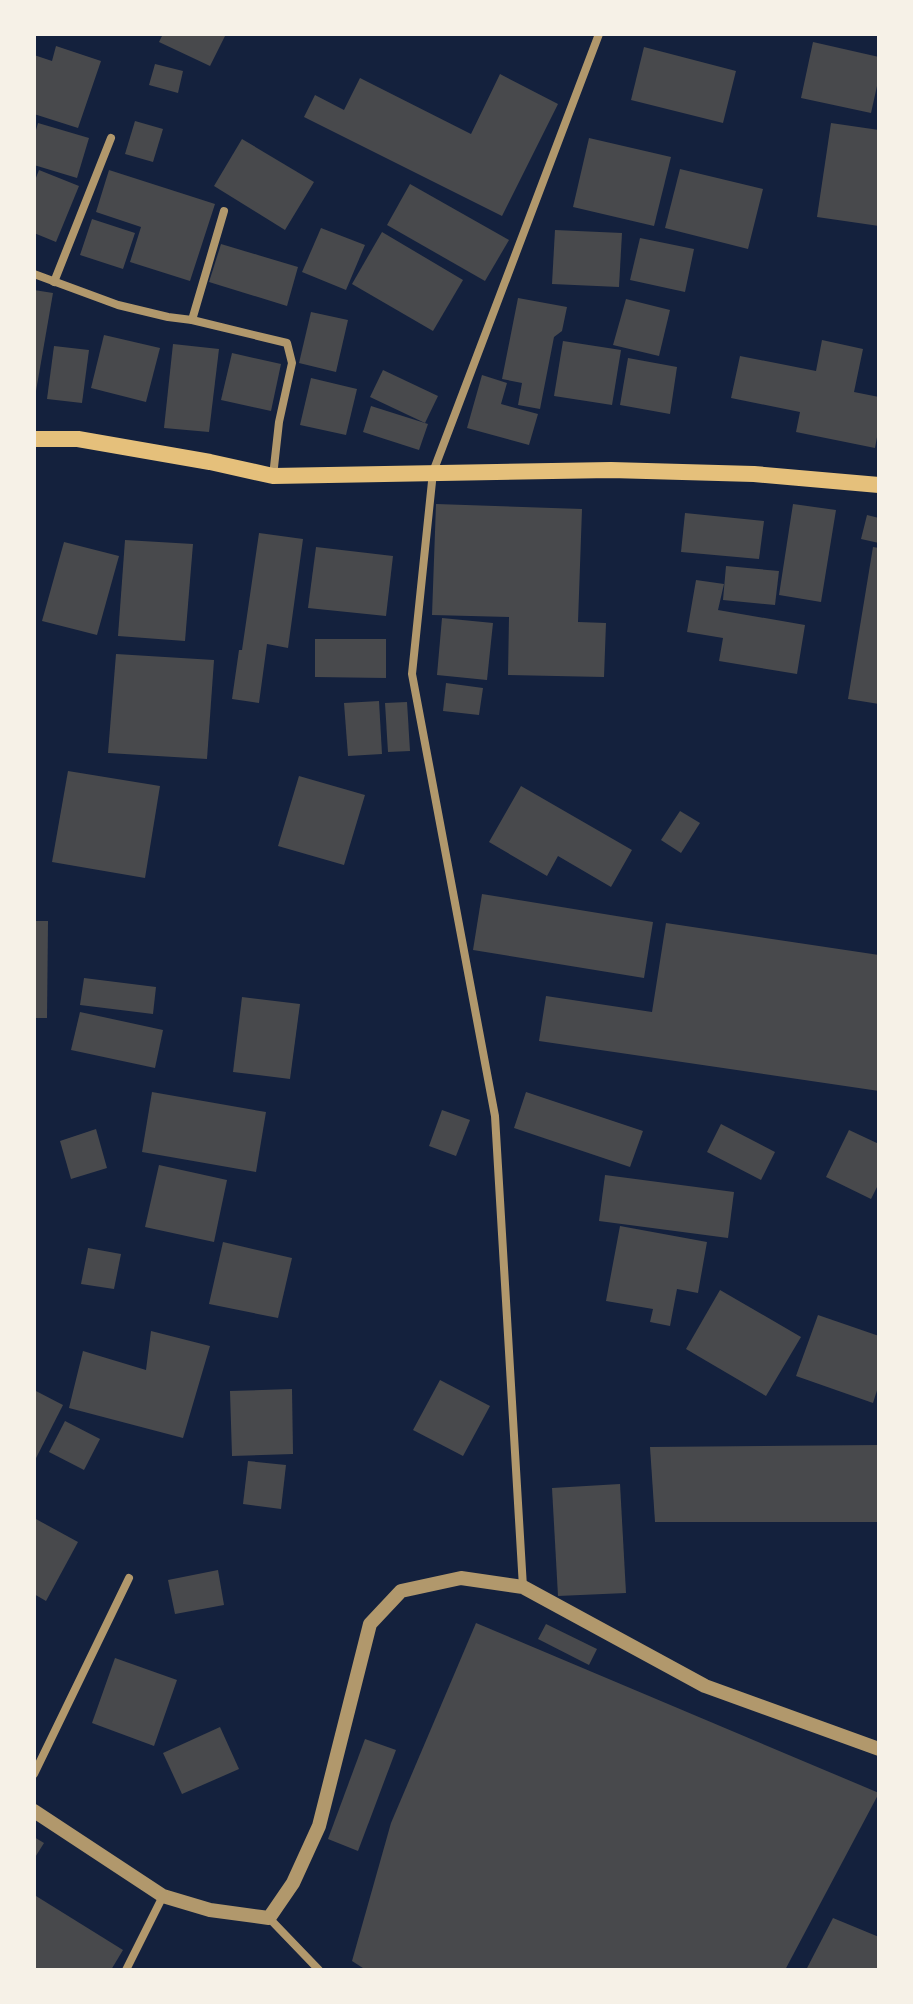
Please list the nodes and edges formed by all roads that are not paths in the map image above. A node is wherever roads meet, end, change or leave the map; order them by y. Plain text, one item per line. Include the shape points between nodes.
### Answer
1 (599, 34) edge
2 (111, 138) dead end
3 (224, 211) dead end
4 (34, 274) edge
5 (54, 282) junction
6 (192, 320) junction
7 (34, 439) edge
8 (433, 472) junction
9 (273, 476) junction
10 (879, 485) edge
11 (129, 1578) dead end
12 (523, 1587) junction
13 (879, 1749) edge
14 (34, 1774) edge
15 (34, 1811) edge
16 (163, 1896) junction
17 (269, 1918) junction
18 (126, 1970) edge
19 (319, 1970) edge

1 - 8 street
2 - 5 street
3 - 6 street
4 - 5 street
5 - 6 street via 118,305
6 - 9 street via 287,343 292,363
7 - 9 main road via 78,439
8 - 9 main road
8 - 10 main road via 627,470
8 - 12 street via 412,674 495,1116
11 - 14 street
12 - 13 street via 705,1686
12 - 17 street via 461,1578 401,1591 370,1624 319,1826 293,1883
15 - 16 street
16 - 17 street via 210,1910
16 - 18 street
17 - 19 street

